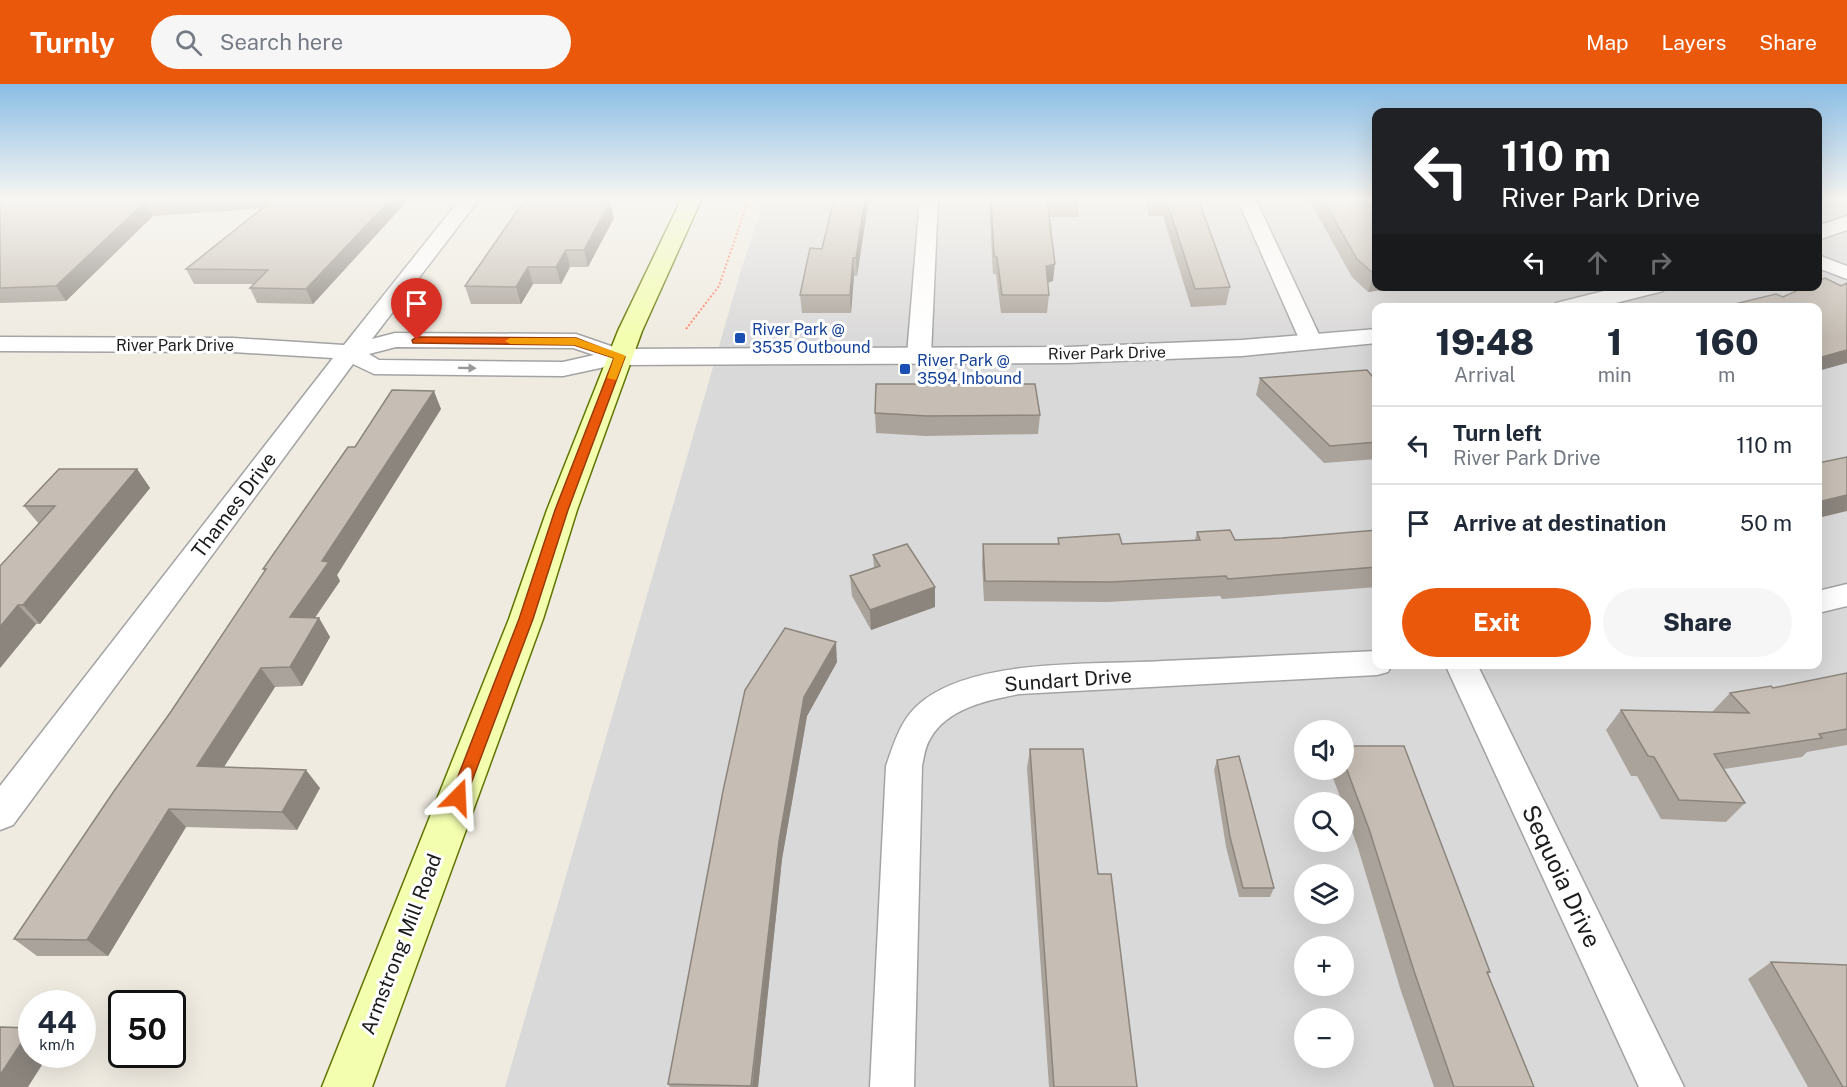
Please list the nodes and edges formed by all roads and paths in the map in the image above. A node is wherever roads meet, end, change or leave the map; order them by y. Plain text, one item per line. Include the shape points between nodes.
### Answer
1 (434, 245) edge
2 (671, 245) edge
3 (733, 245) edge
4 (925, 245) edge
5 (1267, 245) edge
6 (1822, 263) edge
7 (1847, 273) edge
8 (1634, 291) edge
9 (1585, 303) edge
10 (684, 333) dead end
11 (1372, 336) edge
12 (1311, 341) junction
13 (0, 344) edge
14 (350, 351) junction
15 (919, 354) junction
16 (620, 357) junction
17 (1847, 596) edge
18 (1822, 601) edge
19 (1372, 663) edge
20 (1463, 669) edge
21 (0, 814) edge
22 (347, 1087) edge
23 (892, 1087) edge
24 (1662, 1087) edge

1 - 14 street, Thames Drive
2 - 16 main road, Armstrong Mill Road
3 - 10 path via 719,286
4 - 15 street
5 - 12 street
6 - 7 street
8 - 9 street
11 - 12 street, River Park Drive
12 - 15 street, River Park Drive via 1165,352
13 - 14 street, River Park Drive via 233,345
14 - 16 street, River Park Drive via 374,367 563,369
14 - 21 street, Thames Drive
15 - 16 street, River Park Drive
16 - 22 main road, Armstrong Mill Road via 526,619
17 - 18 street
19 - 23 street, Sundart Drive via 1019,681 956,698 930,714 915,732 904,766
20 - 24 street, Sequoia Drive

